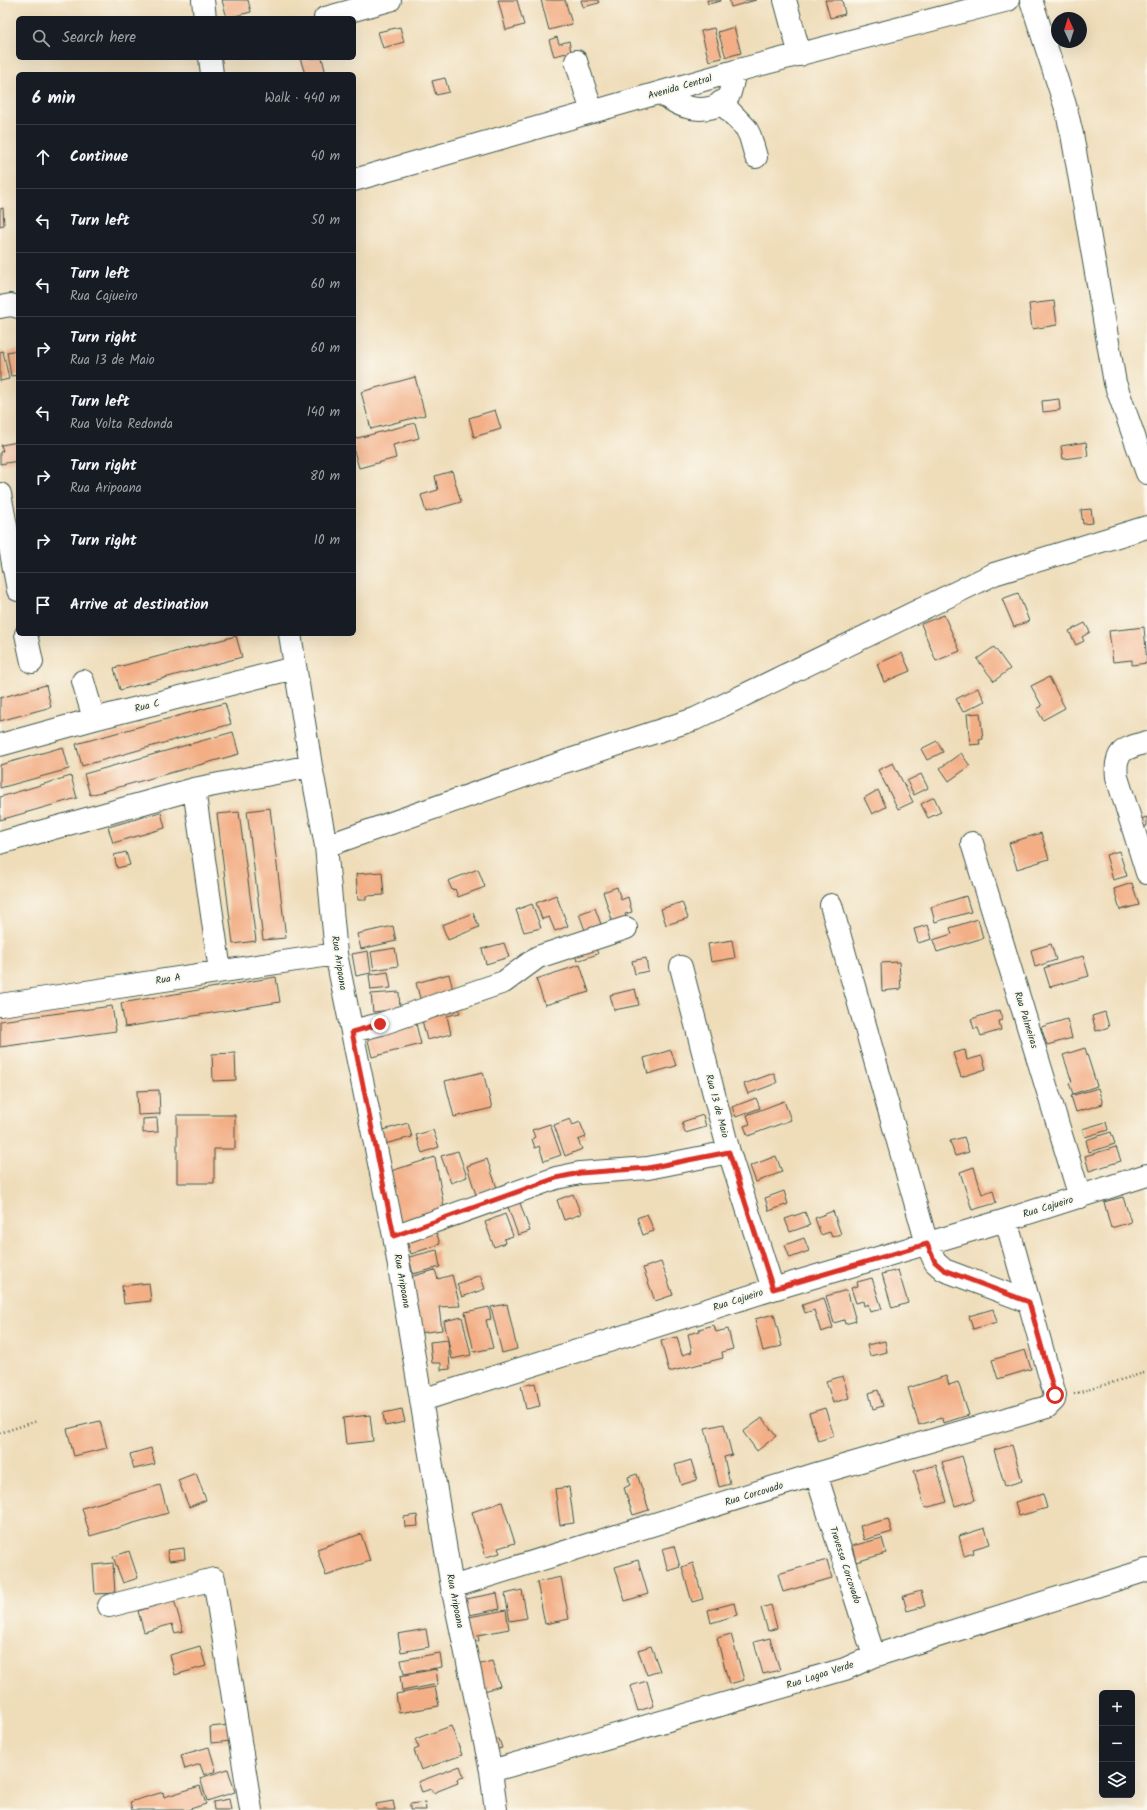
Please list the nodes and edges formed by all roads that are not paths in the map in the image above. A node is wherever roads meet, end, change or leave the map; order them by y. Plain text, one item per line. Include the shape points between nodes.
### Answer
1 (203, 0) edge
2 (390, 0) edge
3 (785, 0) edge
4 (1008, 0) edge
5 (1031, 0) edge
6 (205, 16) edge
7 (332, 16) edge
8 (800, 55) junction
9 (210, 60) edge
10 (576, 62) dead end
11 (735, 71) junction
12 (212, 72) edge
13 (659, 93) junction
14 (721, 102) junction
15 (592, 112) junction
16 (756, 157) dead end
17 (356, 179) edge
18 (16, 306) edge
19 (0, 307) edge
20 (1147, 473) edge
21 (0, 494) edge
22 (1147, 527) edge
23 (16, 579) edge
24 (26, 636) edge
25 (290, 636) edge
26 (32, 662) dead end
27 (294, 668) junction
28 (83, 681) dead end
29 (94, 719) junction
30 (1147, 742) edge
31 (0, 745) edge
32 (311, 766) junction
33 (194, 789) junction
34 (0, 843) edge
35 (972, 843) dead end
36 (326, 846) junction
37 (1147, 873) edge
38 (831, 904) dead end
39 (626, 928) dead end
40 (336, 954) junction
41 (681, 967) dead end
42 (220, 971) junction
43 (0, 1005) edge
44 (352, 1032) junction
45 (729, 1152) junction
46 (1147, 1175) edge
47 (1080, 1197) junction
48 (1006, 1220) junction
49 (394, 1236) junction
50 (927, 1244) junction
51 (773, 1289) junction
52 (1029, 1302) junction
53 (422, 1400) junction
54 (816, 1474) junction
55 (1147, 1570) edge
56 (452, 1587) junction
57 (109, 1606) dead end
58 (874, 1656) junction
59 (491, 1771) junction
60 (251, 1810) edge
61 (496, 1810) edge

1 - 6 street
2 - 7 street
3 - 8 street
4 - 8 street, Avenida Central
5 - 20 street via 1065,104 1072,134 1115,383
8 - 11 street, Avenida Central
9 - 12 street
10 - 15 street
11 - 13 street, Avenida Central
11 - 14 street via 728,96
13 - 14 street via 685,107 696,109 712,107
13 - 15 street, Avenida Central
14 - 16 street via 746,128
15 - 17 street, Avenida Central
18 - 19 street
21 - 23 street
22 - 36 street via 994,574 695,719
24 - 26 street
25 - 27 street, Rua Aripoana
27 - 29 street, Rua C
27 - 32 street, Rua Aripoana
28 - 29 street
29 - 31 street, Rua C
30 - 37 street via 1120,753 1116,765 1117,777
32 - 33 street
32 - 36 street, Rua Aripoana
33 - 34 street
33 - 42 street
35 - 47 street, Rua Palmeiras
36 - 40 street, Rua Aripoana
38 - 50 street
39 - 44 street via 538,957 504,982
40 - 42 street, Rua A
40 - 44 street, Rua Aripoana
41 - 45 street, Rua 13 de Maio
42 - 43 street, Rua A
44 - 49 street, Rua Aripoana
45 - 49 street via 648,1168 580,1173 556,1178
45 - 51 street, Rua 13 de Maio
46 - 47 street, Rua Cajueiro
47 - 48 street, Rua Cajueiro
48 - 50 street, Rua Cajueiro
48 - 52 street
49 - 53 street, Rua Aripoana
50 - 51 street, Rua Cajueiro
50 - 52 street via 935,1262 944,1270
51 - 53 street, Rua Cajueiro
52 - 54 street, Rua Corcovado via 1053,1389 1054,1400 1047,1408
53 - 56 street, Rua Aripoana
54 - 56 street, Rua Corcovado
54 - 58 street, Travessa Corcovado
55 - 58 street, Rua Lagoa Verde
56 - 59 street, Rua Aripoana
57 - 60 street via 214,1579
58 - 59 street, Rua Lagoa Verde via 845,1669
59 - 61 street, Rua Aripoana

